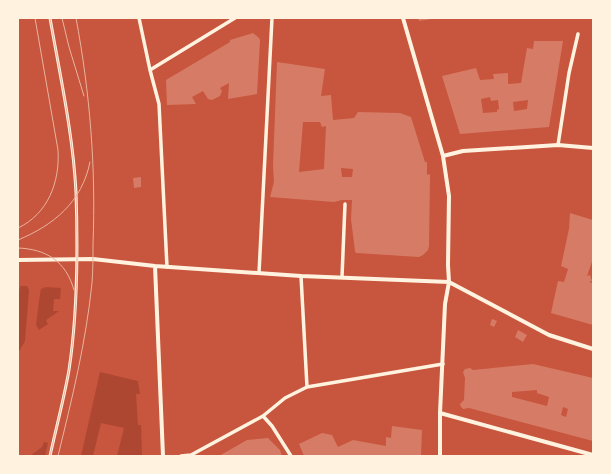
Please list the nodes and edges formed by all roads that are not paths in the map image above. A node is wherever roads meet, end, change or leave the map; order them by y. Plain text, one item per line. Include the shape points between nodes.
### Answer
1 (50, 18) edge
2 (140, 18) edge
3 (235, 18) edge
4 (272, 18) edge
5 (403, 18) edge
6 (578, 34) dead end
7 (150, 70) junction
8 (558, 145) junction
9 (593, 148) edge
10 (443, 156) junction
11 (345, 204) dead end
12 (78, 259) junction
13 (18, 260) edge
14 (155, 266) junction
15 (167, 267) junction
16 (259, 273) junction
17 (301, 276) junction
18 (342, 277) junction
19 (449, 282) junction
20 (593, 349) edge
21 (443, 364) junction
22 (307, 387) junction
23 (440, 413) junction
24 (263, 416) junction
25 (593, 455) edge
26 (50, 456) edge
27 (163, 456) edge
28 (181, 456) edge
29 (291, 456) edge
30 (440, 456) edge

1 - 12 lane via 72,155
2 - 7 street
3 - 7 street
4 - 16 street
5 - 10 street
6 - 8 street
7 - 15 street via 159,104
8 - 9 street
8 - 10 street via 463,152
10 - 19 street via 450,196
11 - 18 street
12 - 13 street
12 - 14 street
12 - 26 lane via 68,370
14 - 15 street
14 - 27 street
15 - 16 street
16 - 17 street
17 - 18 street
17 - 22 street
18 - 19 street
19 - 20 street via 549,335
19 - 21 street via 445,304
21 - 22 street
21 - 23 street
22 - 24 street via 286,398
23 - 25 street
23 - 30 street
24 - 28 street via 191,455
24 - 29 street

